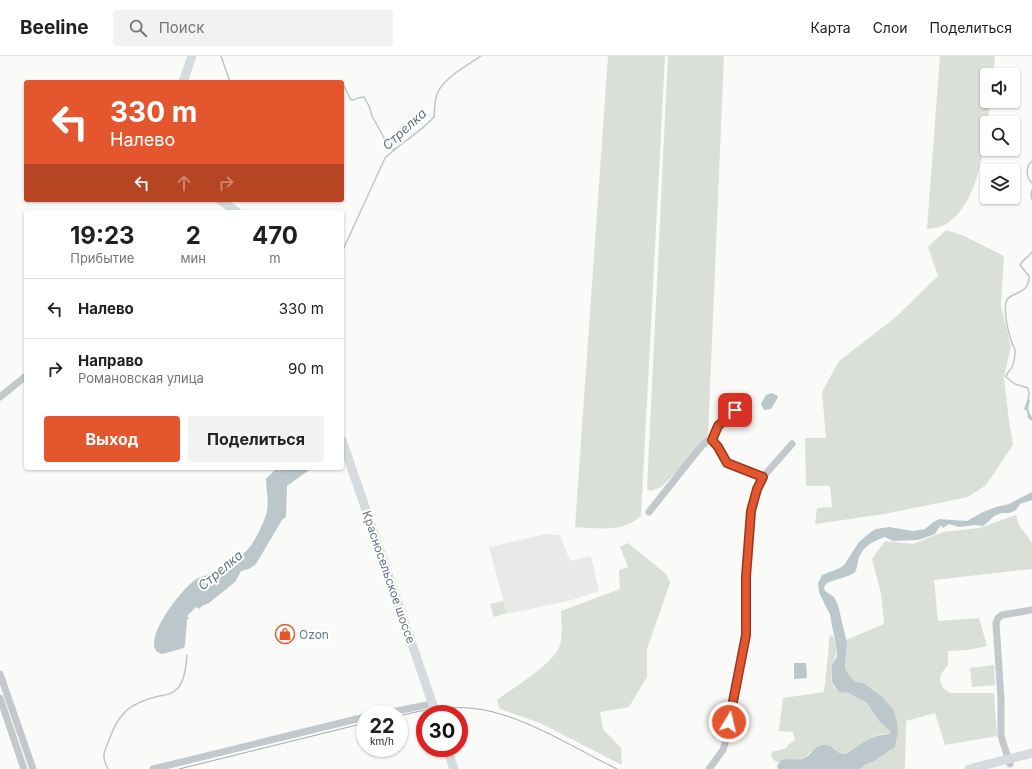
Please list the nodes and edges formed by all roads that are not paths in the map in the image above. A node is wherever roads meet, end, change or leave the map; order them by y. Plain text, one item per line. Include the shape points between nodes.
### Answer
1 (192, 56) edge
2 (184, 80) edge
3 (223, 202) edge
4 (234, 210) edge
5 (24, 378) edge
6 (0, 397) edge
7 (735, 410) dead end
8 (712, 440) junction
9 (792, 444) dead end
10 (344, 446) edge
11 (763, 477) junction
12 (649, 512) dead end
13 (1032, 610) edge
14 (0, 674) edge
15 (0, 698) edge
16 (432, 704) joint
17 (2, 709) edge
18 (408, 709) edge
19 (356, 720) edge
20 (1032, 753) edge
21 (450, 757) edge
22 (1032, 759) edge
23 (1009, 762) junction
24 (24, 769) edge
25 (33, 769) edge
26 (153, 769) edge
27 (454, 769) edge
28 (709, 769) edge
29 (969, 769) edge
30 (992, 769) edge

1 - 2 main road
3 - 4 main road
5 - 6 street
7 - 8 street via 718,426
8 - 11 street via 727,463
8 - 12 street via 706,442 699,450
9 - 11 street
10 - 16 main road, Красносельское шоссе
11 - 28 street via 751,511 746,577 746,635 728,733 722,750
13 - 23 street via 1002,616 996,622 1001,736
14 - 25 street
15 - 17 street
16 - 18 street
17 - 24 street
19 - 26 street
20 - 23 main road
21 - 27 main road
22 - 23 main road
23 - 29 main road
23 - 30 main road

